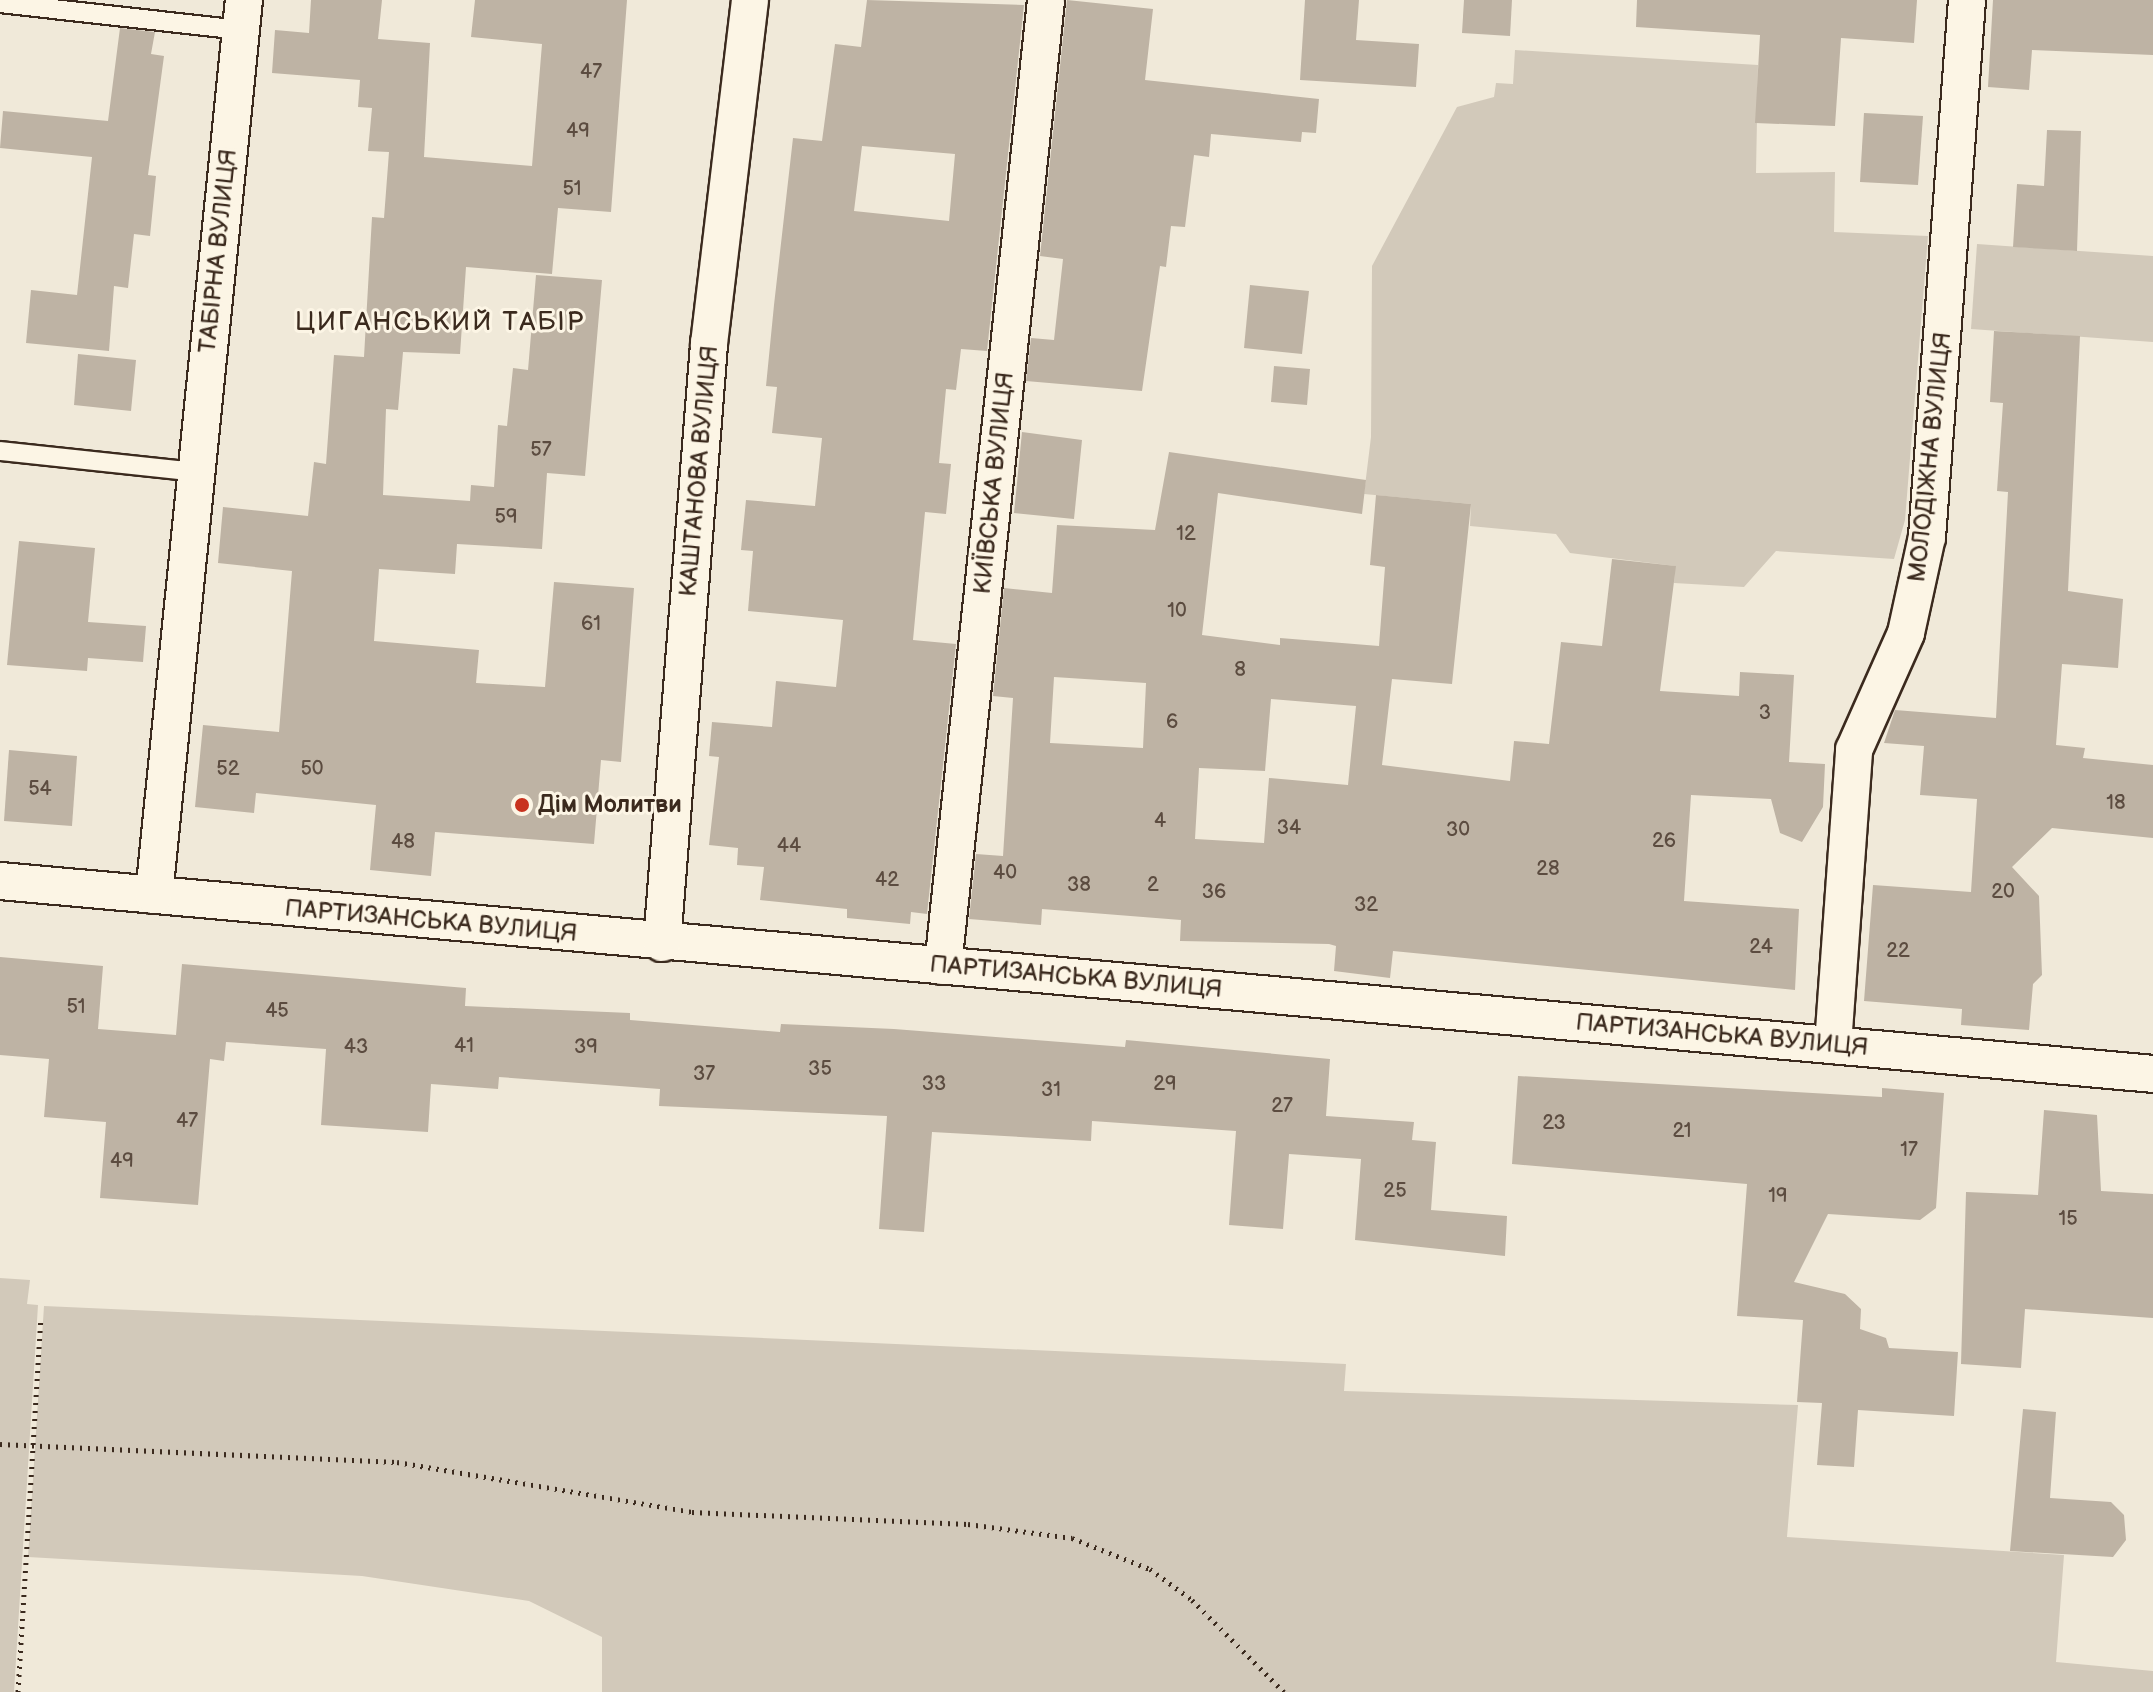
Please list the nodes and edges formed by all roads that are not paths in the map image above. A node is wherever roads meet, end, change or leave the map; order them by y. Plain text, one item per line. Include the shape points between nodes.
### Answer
1 (750, 0) edge
2 (1046, 0) edge
3 (1967, 0) edge
4 (0, 3) edge
5 (242, 15) edge
6 (0, 451) edge
7 (196, 472) junction
8 (0, 881) edge
9 (154, 895) junction
10 (662, 943) junction
11 (943, 966) junction
12 (1833, 1045) junction
13 (2153, 1074) edge

1 - 10 street, КАШТАНОВА ВУЛИЦЯ via 707,360
2 - 11 street, КИЇВСЬКА ВУЛИЦЯ
3 - 12 street, МОЛОДІЖНА ВУЛИЦЯ via 1927,537 1906,633 1854,750
4 - 5 lane, ТАБІРНА ВУЛИЦЯ
5 - 7 street, ТАБІРНА ВУЛИЦЯ
6 - 7 lane
7 - 9 street, ТАБІРНА ВУЛИЦЯ
8 - 9 street, ПАРТИЗАНСЬКА ВУЛИЦЯ
9 - 10 street, ПАРТИЗАНСЬКА ВУЛИЦЯ
10 - 11 street, ПАРТИЗАНСЬКА ВУЛИЦЯ
11 - 12 street, ПАРТИЗАНСЬКА ВУЛИЦЯ
12 - 13 street, ПАРТИЗАНСЬКА ВУЛИЦЯ

